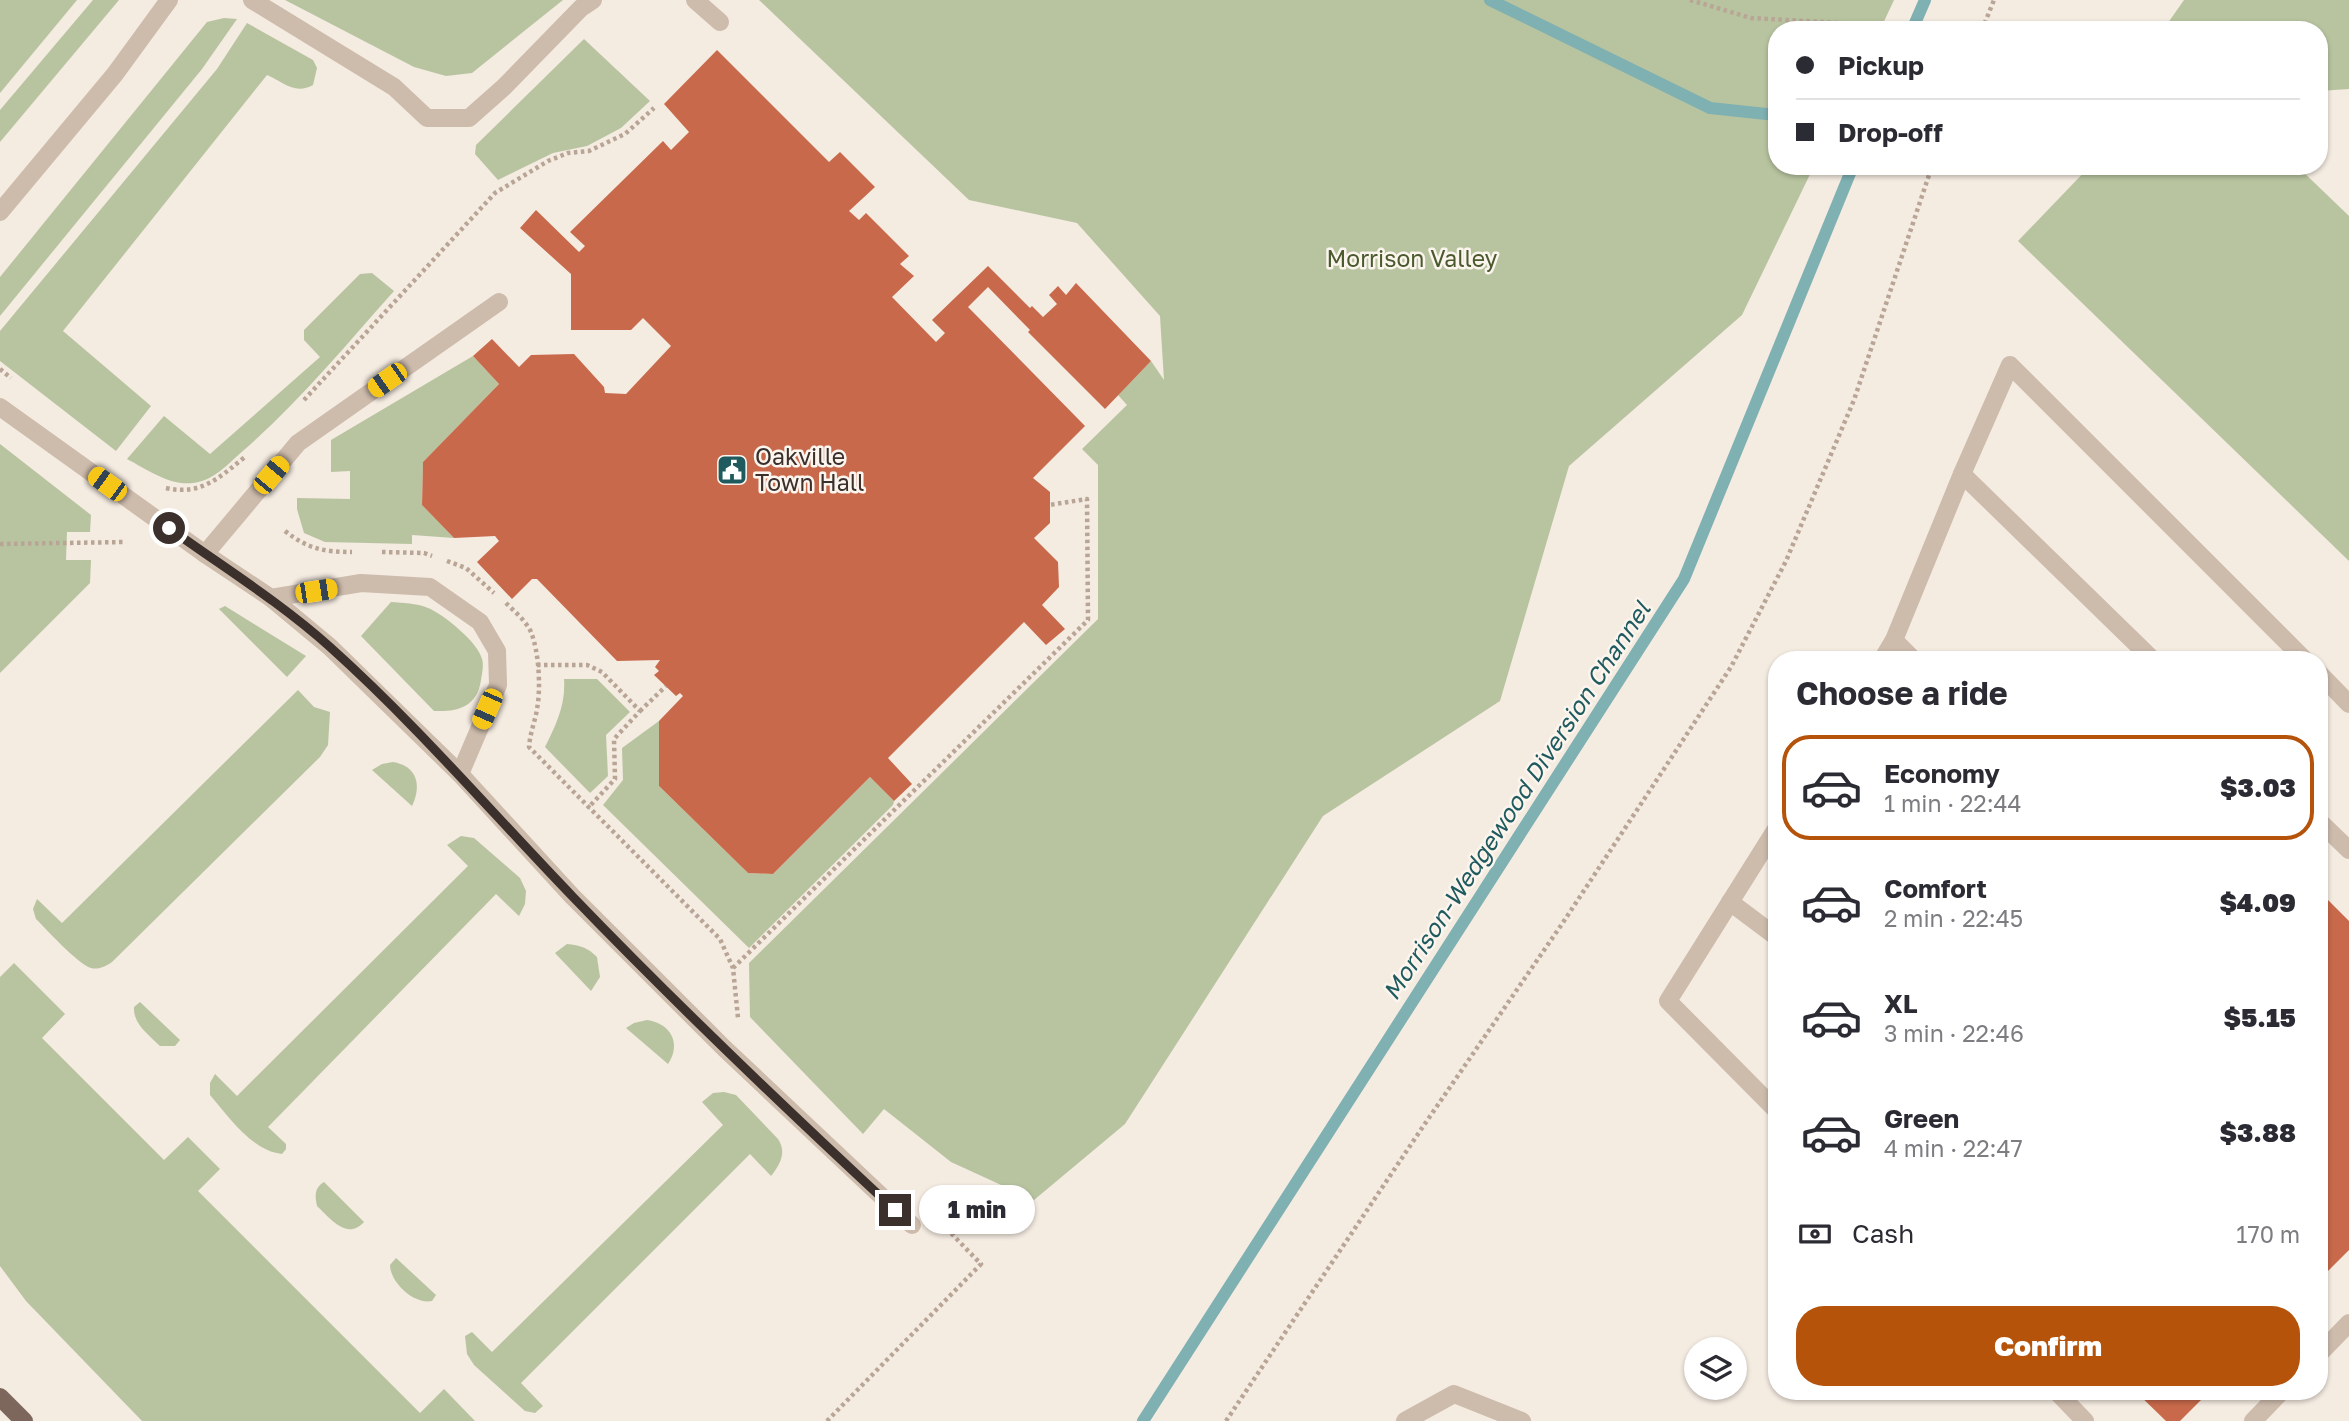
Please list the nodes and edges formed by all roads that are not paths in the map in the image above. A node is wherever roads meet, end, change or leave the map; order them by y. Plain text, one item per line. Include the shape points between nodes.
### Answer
1 (169, 0) edge
2 (252, 0) edge
3 (593, 0) edge
4 (695, 0) edge
5 (720, 22) dead end
6 (0, 212) edge
7 (499, 302) dead end
8 (0, 407) edge
9 (1962, 474) junction
10 (205, 554) junction
11 (271, 598) junction
12 (1894, 639) junction
13 (1887, 651) edge
14 (1905, 651) edge
15 (2144, 651) edge
16 (2296, 651) edge
17 (2328, 682) edge
18 (2349, 704) edge
19 (460, 774) junction
20 (2328, 830) edge
21 (1768, 842) edge
22 (2349, 850) edge
23 (1730, 902) junction
24 (1768, 930) edge
25 (1768, 1102) edge
26 (912, 1225) dead end
27 (2349, 1323) edge
28 (2328, 1345) edge
29 (0, 1397) edge
30 (2065, 1400) edge
31 (2273, 1400) edge
32 (1498, 1416) edge
33 (24, 1421) edge
34 (1405, 1421) edge
35 (1522, 1421) edge
36 (2085, 1421) edge
37 (2253, 1421) edge

1 - 6 street via 115,74
2 - 3 street via 394,87 427,118 469,118
4 - 5 street
7 - 10 street via 298,443
8 - 10 street
9 - 12 street
9 - 15 street
9 - 16 street via 2010,365
10 - 11 street
11 - 19 street via 330,647
11 - 19 street via 361,583 430,587 480,622 497,651 498,685
12 - 13 street
12 - 14 street
17 - 18 street
19 - 26 street via 572,896 723,1048
20 - 22 street
21 - 23 street
23 - 24 street
23 - 25 street via 1668,1001
27 - 28 street
29 - 33 main road
30 - 36 street
31 - 37 street
32 - 34 street via 1454,1394
32 - 35 street

